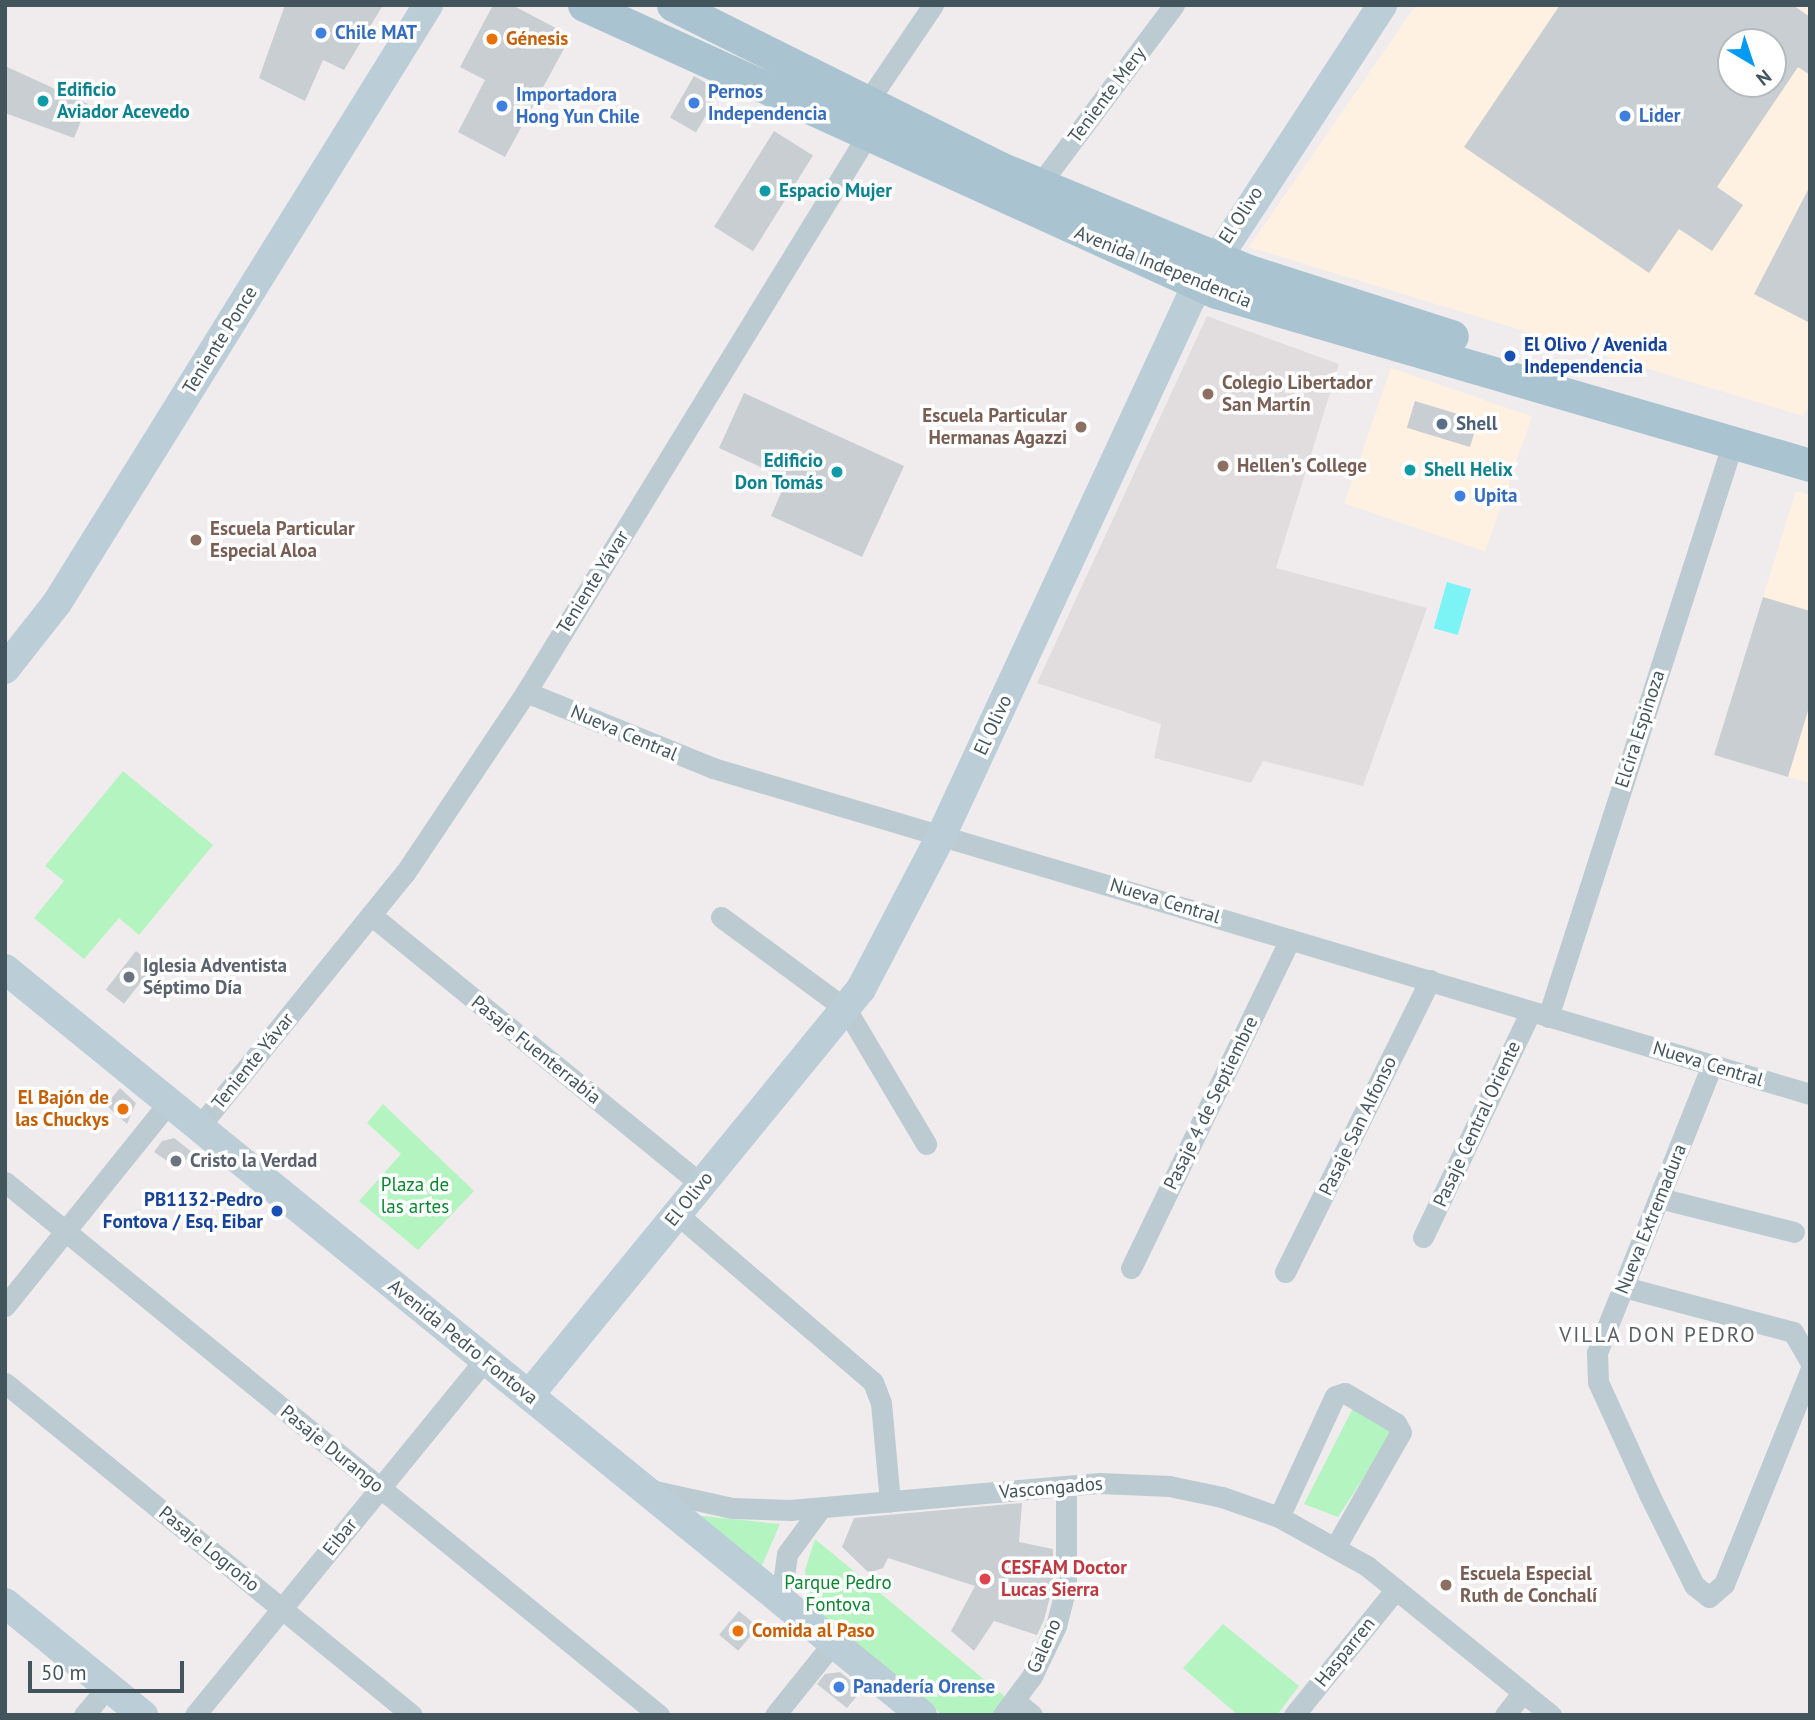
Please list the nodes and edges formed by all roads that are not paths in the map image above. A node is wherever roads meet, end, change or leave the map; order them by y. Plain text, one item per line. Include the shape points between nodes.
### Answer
1 (428, 5) edge
2 (584, 5) edge
3 (933, 5) edge
4 (1174, 5) edge
5 (1382, 5) edge
6 (681, 7) edge
7 (665, 40) junction
8 (865, 116) junction
9 (1040, 184) junction
10 (1206, 271) junction
11 (1733, 442) junction
12 (1810, 445) edge
13 (1810, 465) edge
14 (5, 669) edge
15 (526, 692) junction
16 (942, 834) junction
17 (371, 915) junction
18 (721, 917) dead end
19 (1290, 939) junction
20 (5, 969) edge
21 (1430, 981) junction
22 (846, 1009) junction
23 (1539, 1014) junction
24 (1712, 1065) junction
25 (1810, 1094) edge
26 (169, 1102) junction
27 (199, 1127) junction
28 (926, 1144) dead end
29 (5, 1182) edge
30 (701, 1184) junction
31 (1659, 1198) junction
32 (677, 1214) junction
33 (65, 1231) junction
34 (1794, 1232) dead end
35 (1423, 1237) dead end
36 (1132, 1268) dead end
37 (1285, 1272) dead end
38 (1624, 1287) junction
39 (5, 1306) edge
40 (1809, 1355) edge
41 (485, 1360) junction
42 (1810, 1371) edge
43 (5, 1383) edge
44 (529, 1395) junction
45 (637, 1483) junction
46 (1066, 1486) junction
47 (380, 1488) junction
48 (890, 1502) junction
49 (820, 1509) junction
50 (1279, 1517) junction
51 (1336, 1546) junction
52 (1396, 1589) junction
53 (5, 1603) edge
54 (786, 1605) junction
55 (282, 1609) junction
56 (833, 1643) junction
57 (108, 1686) junction
58 (1523, 1692) junction
59 (1009, 1708) edge
60 (84, 1715) edge
61 (144, 1715) edge
62 (195, 1715) edge
63 (412, 1715) edge
64 (659, 1715) edge
65 (775, 1715) edge
66 (922, 1715) edge
67 (1032, 1715) edge
68 (1294, 1715) edge
69 (1504, 1715) edge
70 (1551, 1715) edge

1 - 14 street, Teniente Ponce via 57,603
2 - 7 main road, Avenida Independencia
3 - 8 street, Teniente Yávar
4 - 9 street, Teniente Mery
5 - 10 street, El Olivo
6 - 7 street
6 - 8 main road, Avenida Independencia
7 - 8 main road, Avenida Independencia
8 - 9 main road, Avenida Independencia
8 - 10 main road, Avenida Independencia
8 - 15 street, Teniente Yávar via 856,154
9 - 10 main road, Avenida Independencia
10 - 11 main road, Avenida Independencia
10 - 12 main road, Avenida Independencia
10 - 16 street, El Olivo
11 - 13 main road, Avenida Independencia
11 - 23 street, Elcira Espinoza
15 - 16 street, Nueva Central via 702,765
15 - 17 street, Teniente Yávar
16 - 19 street, Nueva Central
16 - 22 street, El Olivo
17 - 27 street, Teniente Yávar
17 - 30 street, Pasaje Fuenterrabia
18 - 22 street
19 - 21 street, Nueva Central
19 - 36 street, Pasaje 4 de Septiembre
20 - 26 street, Avenida Pedro Fontova
21 - 23 street, Nueva Central
21 - 37 street, Pasaje San Alfonso
22 - 28 street
22 - 30 street, El Olivo
23 - 24 street, Nueva Central
23 - 35 street, Pasaje Central Oriente
24 - 25 street, Nueva Central
24 - 31 street, Nueva Extremadura
26 - 27 street, Avenida Pedro Fontova
26 - 33 street
27 - 41 street, Avenida Pedro Fontova
29 - 33 street, Pasaje Durango
30 - 32 street, El Olivo
31 - 34 street
31 - 38 street, Nueva Extremadura
32 - 44 street, El Olivo
32 - 48 street via 873,1382 881,1403
33 - 39 street
33 - 47 street, Pasaje Durango
38 - 40 street via 1793,1332
38 - 42 street, Nueva Extremadura via 1597,1353 1598,1382 1694,1584 1709,1597 1724,1584
41 - 44 street, Avenida Pedro Fontova
41 - 47 street, Eibar
43 - 55 street, Pasaje Logroño
44 - 45 street, Avenida Pedro Fontova
45 - 49 street, Vascongados via 666,1496 732,1508
45 - 54 street, Avenida Pedro Fontova
46 - 48 street, Vascongados
46 - 50 street, Vascongados via 1169,1486
46 - 59 street, Galeno via 1066,1587 1056,1626
47 - 55 street, Eibar
47 - 64 street, Pasaje Durango
48 - 49 street, Vascongados
49 - 54 street via 787,1554 782,1590
50 - 51 street, Vascongados
50 - 51 street via 1335,1396 1345,1393 1396,1423 1401,1432
51 - 52 street, Vascongados
52 - 58 street, Vascongados
52 - 68 street, Hasparren
53 - 57 street
54 - 56 street, Avenida Pedro Fontova
55 - 62 street, Eibar
55 - 63 street, Pasaje Logroño
56 - 65 street
56 - 66 street, Avenida Pedro Fontova
57 - 60 street
57 - 61 street
58 - 69 street
58 - 70 street, Vascongados
59 - 67 street

